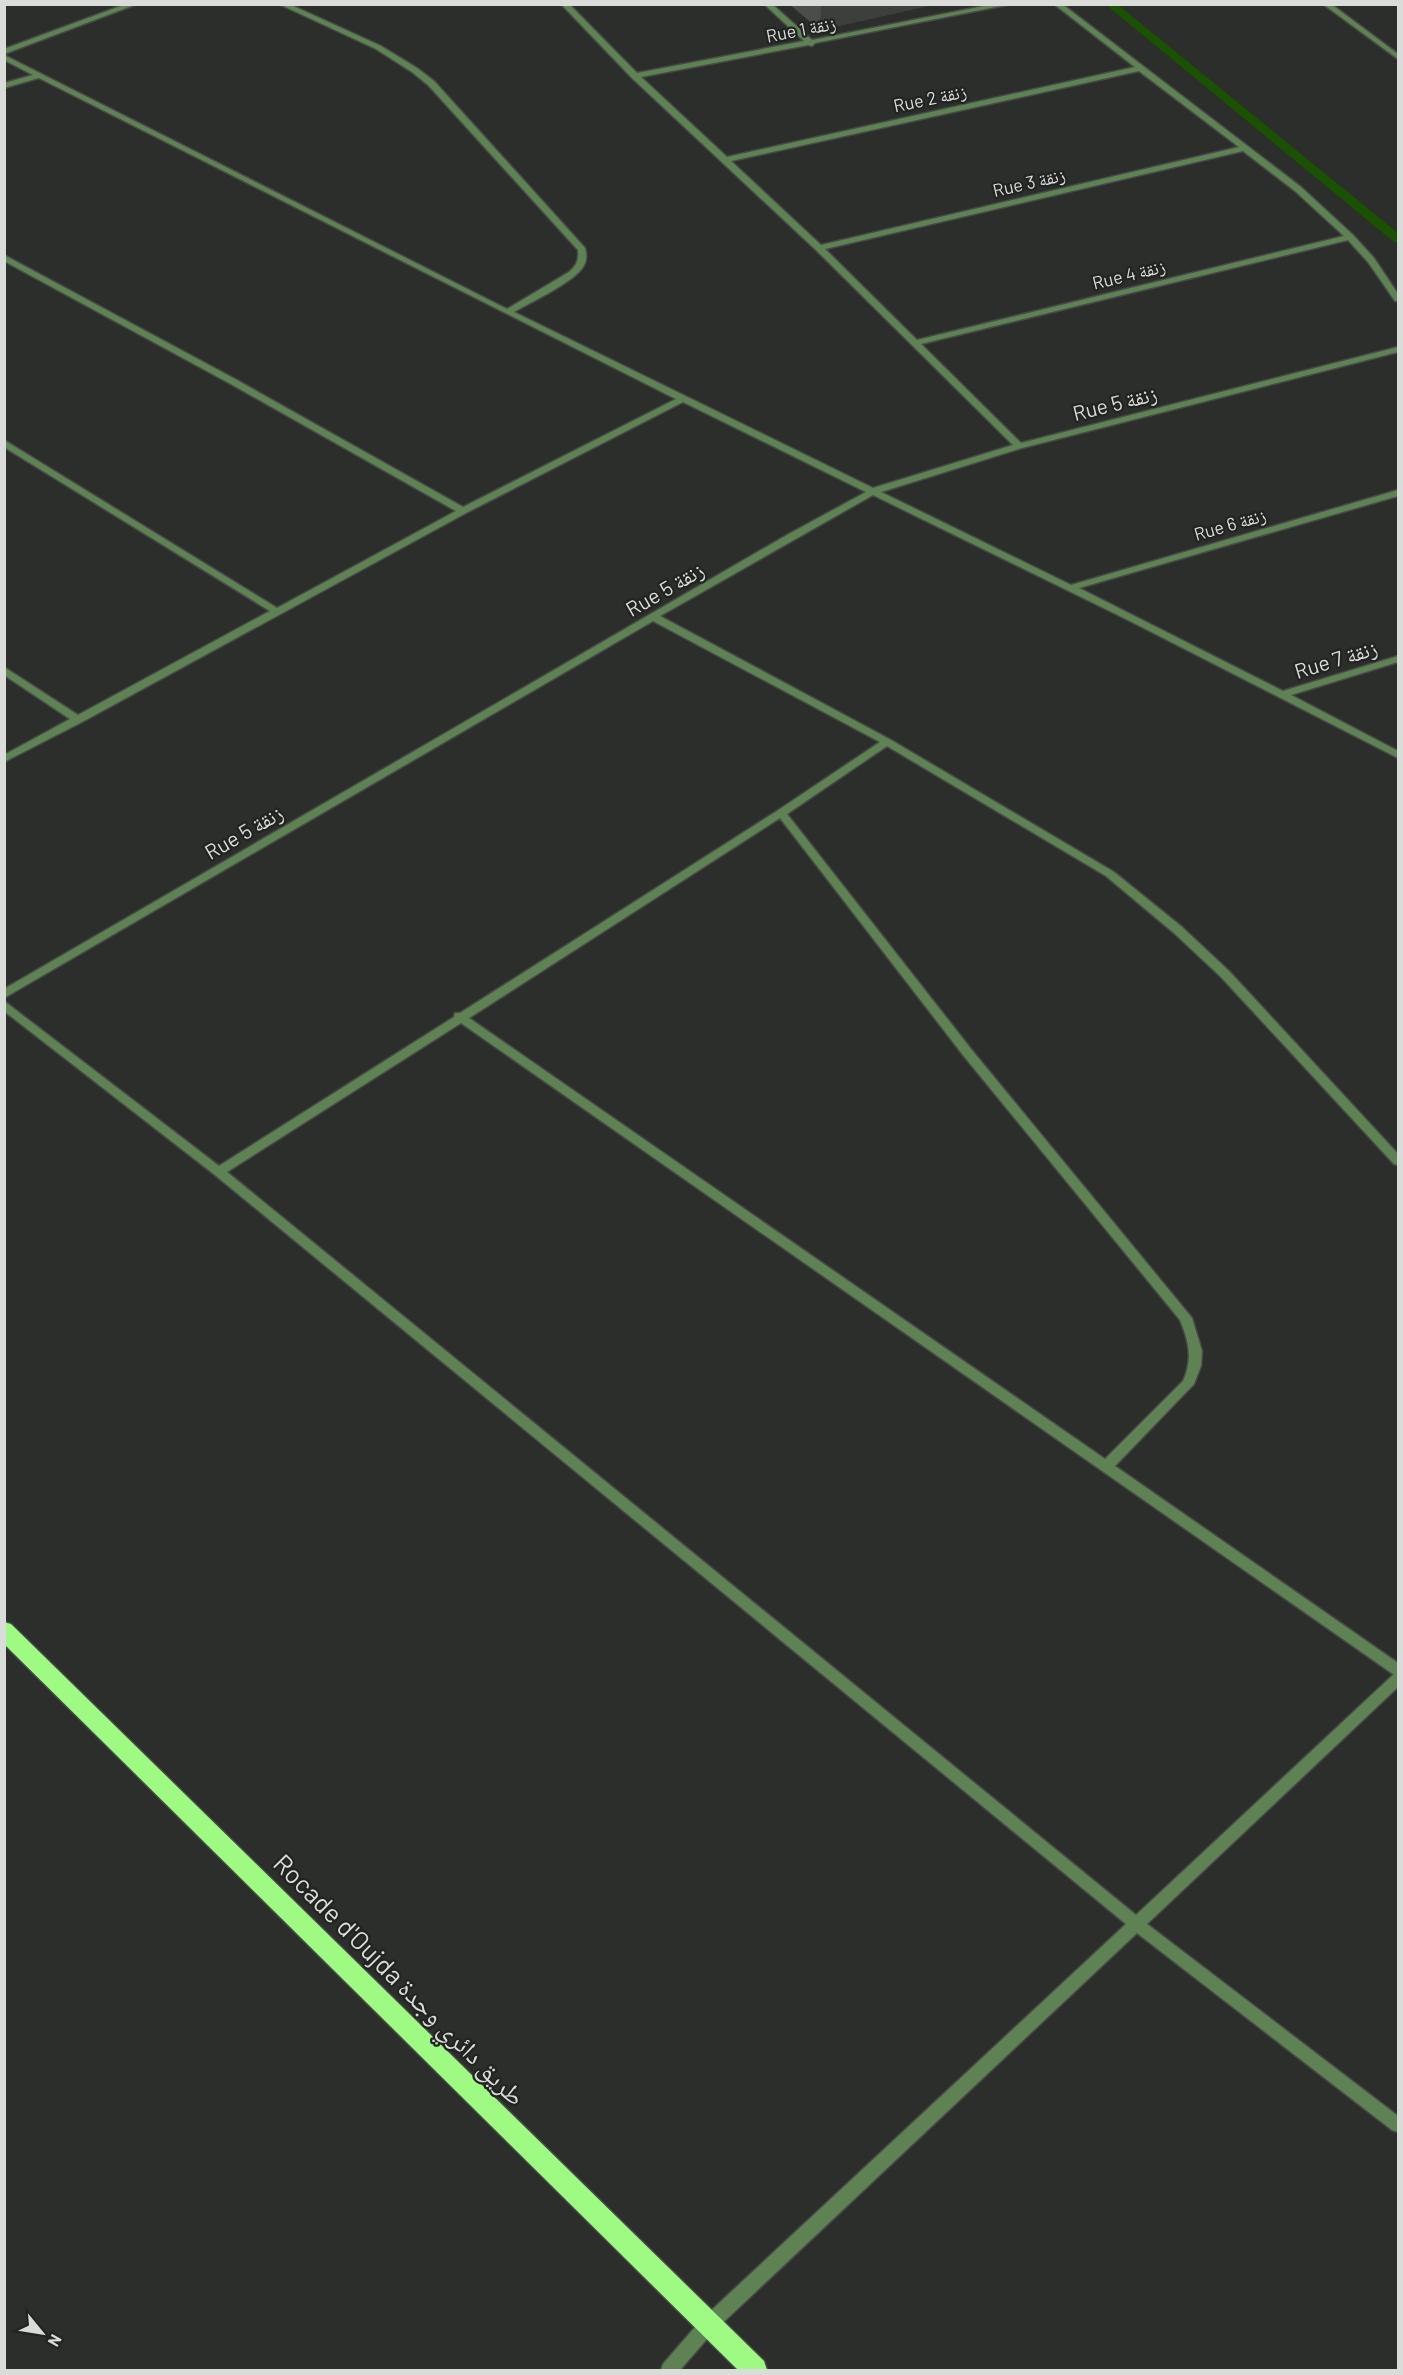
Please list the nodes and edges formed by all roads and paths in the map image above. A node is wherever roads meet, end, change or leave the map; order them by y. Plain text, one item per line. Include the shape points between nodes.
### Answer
1 (134, 4) edge
2 (282, 4) edge
3 (564, 4) edge
4 (767, 4) edge
5 (1008, 4) edge
6 (1057, 4) edge
7 (1326, 4) edge
8 (812, 44) junction
9 (4, 52) edge
10 (4, 57) edge
11 (1398, 57) edge
12 (1141, 68) junction
13 (39, 75) junction
14 (635, 76) junction
15 (4, 86) edge
16 (1246, 148) junction
17 (725, 160) junction
18 (1350, 237) junction
19 (819, 248) junction
20 (4, 257) edge
21 (1398, 299) edge
22 (508, 312) junction
23 (916, 344) junction
24 (1398, 350) edge
25 (683, 399) junction
26 (4, 443) edge
27 (1019, 446) junction
28 (874, 491) junction
29 (1398, 493) edge
30 (463, 512) junction
31 (1070, 588) junction
32 (276, 611) junction
33 (654, 617) junction
34 (1398, 659) edge
35 (4, 670) edge
36 (1285, 694) junction
37 (78, 720) junction
38 (887, 742) junction
39 (1398, 755) edge
40 (4, 759) edge
41 (781, 813) junction
42 (4, 994) edge
43 (4, 1005) edge
44 (459, 1016) junction
45 (1398, 1161) edge
46 (219, 1172) junction
47 (1107, 1466) junction
48 (4, 1630) edge
49 (1398, 1670) edge
50 (1398, 1679) edge
51 (1135, 1923) junction
52 (1398, 2125) edge
53 (708, 2325) junction
54 (669, 2370) edge
55 (755, 2370) edge

1 - 9 street
2 - 22 street via 417,71 582,250 584,259 572,274
3 - 14 street
4 - 8 street
5 - 8 street, Rue 1 زنقة
6 - 12 street
7 - 11 street
8 - 14 street, Rue 1 زنقة
10 - 13 street
12 - 16 street
12 - 17 street, Rue 2 زنقة
13 - 15 street
13 - 22 street
14 - 17 street
16 - 18 street
16 - 19 street, Rue 3 زنقة
17 - 19 street
18 - 21 street
18 - 23 street, Rue 4 زنقة
19 - 23 street
20 - 30 street
22 - 25 street
23 - 27 street
24 - 27 street, Rue 5 زنقة
25 - 28 street
25 - 30 street
26 - 32 street
27 - 28 street, Rue 5 زنقة
28 - 31 street
28 - 33 street, Rue 5 زنقة
29 - 31 street, Rue 6 زنقة
30 - 32 street
31 - 36 street
32 - 37 street
33 - 38 street
33 - 42 street, Rue 5 زنقة
34 - 36 street, Rue 7 زنقة
35 - 37 street
36 - 39 street
37 - 40 street
38 - 41 street
38 - 45 street via 1110,874 1142,898 1225,974
41 - 44 street
41 - 47 street via 966,1052 1186,1318 1197,1346 1196,1369 1188,1384
43 - 46 street
44 - 46 street
44 - 47 street
46 - 51 street
47 - 49 street
48 - 53 highway, Rocade d'Oujda طريق دائري وجدة
50 - 51 street
51 - 52 street
51 - 53 street
53 - 54 street
53 - 55 highway, Rocade d'Oujda طريق دائري وجدة

